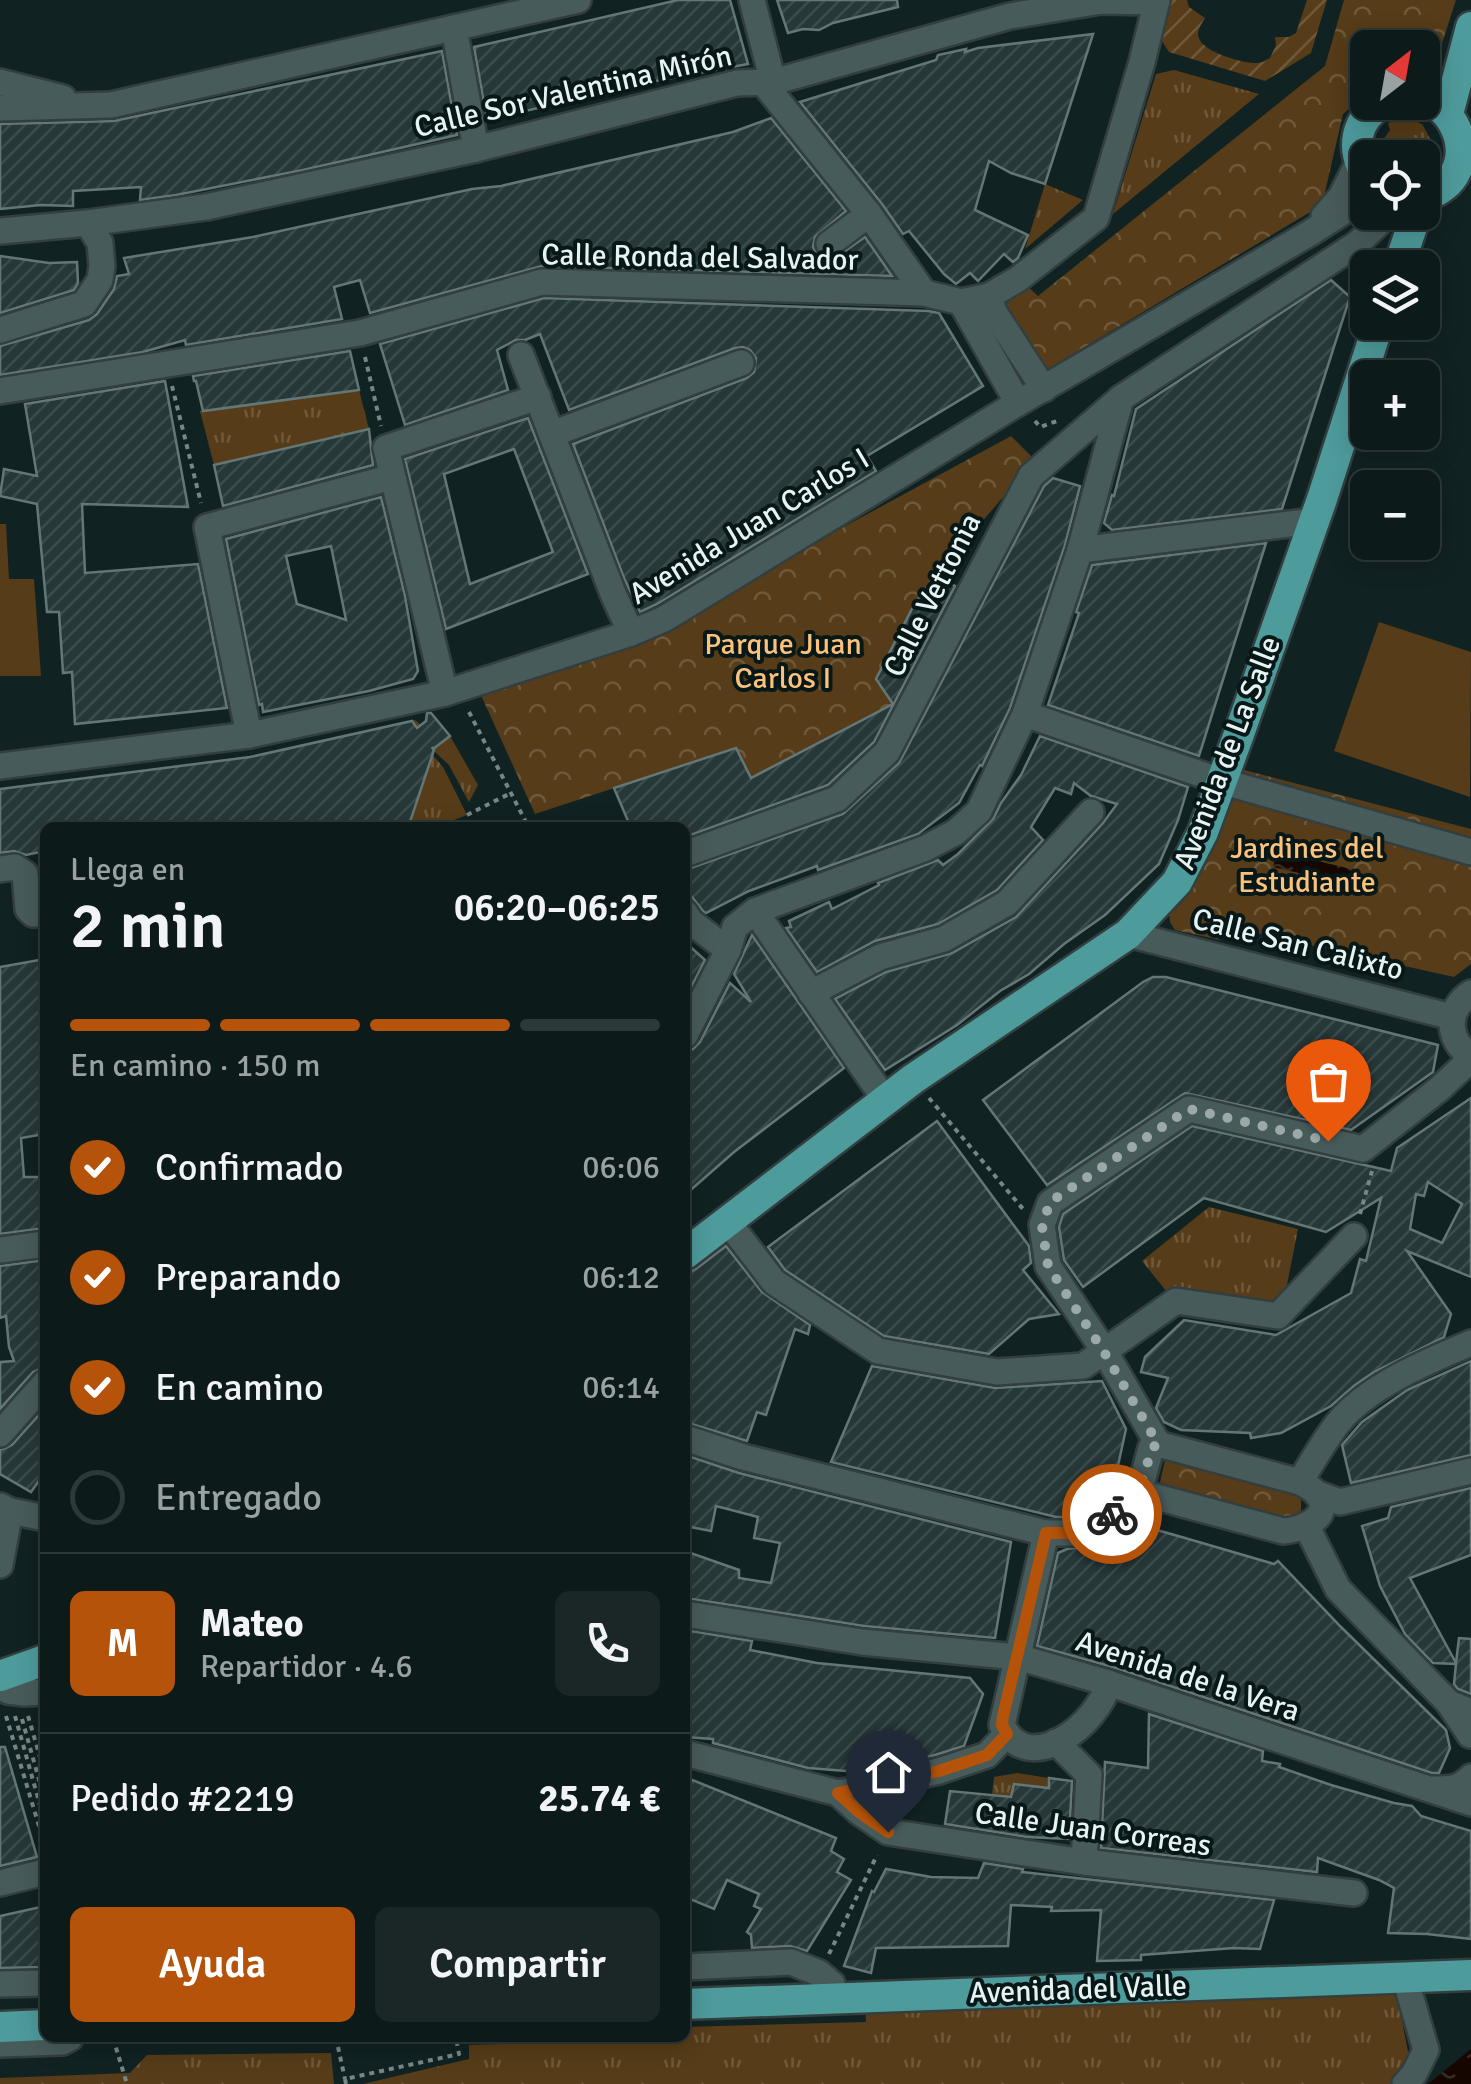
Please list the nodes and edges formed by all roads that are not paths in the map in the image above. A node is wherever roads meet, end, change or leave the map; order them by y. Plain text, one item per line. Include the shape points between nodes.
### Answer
1 (578, 0) edge
2 (752, 0) edge
3 (1157, 1) edge
4 (1009, 8) edge
5 (454, 28) junction
6 (1469, 32) edge
7 (768, 81) junction
8 (0, 82) edge
9 (1440, 90) edge
10 (92, 106) junction
11 (0, 108) edge
12 (1440, 113) edge
13 (476, 149) junction
14 (1463, 165) edge
15 (1350, 186) edge
16 (1440, 188) edge
17 (1350, 207) edge
18 (870, 214) junction
19 (88, 223) junction
20 (1372, 230) edge
21 (0, 231) edge
22 (1302, 237) junction
23 (829, 244) dead end
24 (924, 293) junction
25 (989, 296) junction
26 (961, 302) junction
27 (0, 330) edge
28 (1373, 340) edge
29 (521, 355) dead end
30 (741, 363) dead end
31 (1044, 389) junction
32 (0, 391) edge
33 (538, 397) junction
34 (1121, 398) junction
35 (1018, 403) junction
36 (552, 434) junction
37 (392, 478) junction
38 (1314, 522) junction
39 (1080, 550) junction
40 (631, 633) junction
41 (451, 691) junction
42 (1025, 714) junction
43 (249, 735) junction
44 (0, 766) edge
45 (1221, 781) junction
46 (1091, 812) dead end
47 (690, 852) edge
48 (1471, 852) edge
49 (0, 869) edge
50 (756, 911) junction
51 (40, 913) edge
52 (690, 920) edge
53 (1128, 934) junction
54 (728, 950) junction
55 (811, 993) junction
56 (1471, 994) edge
57 (1452, 1016) junction
58 (690, 1025) edge
59 (1471, 1057) edge
60 (886, 1101) junction
61 (728, 1222) junction
62 (1354, 1236) road end
63 (40, 1245) edge
64 (0, 1250) edge
65 (690, 1250) edge
66 (1471, 1343) edge
67 (1104, 1352) junction
68 (40, 1389) edge
69 (0, 1434) edge
70 (690, 1440) edge
71 (1158, 1444) junction
72 (1471, 1471) edge
73 (1313, 1493) junction
74 (1145, 1494) junction
75 (5, 1508) edge
76 (40, 1515) edge
77 (1306, 1525) junction
78 (1046, 1533) junction
79 (0, 1565) edge
80 (690, 1615) edge
81 (1395, 1647) junction
82 (1018, 1657) junction
83 (40, 1662) edge
84 (1, 1676) edge
85 (1108, 1683) junction
86 (40, 1692) edge
87 (1460, 1707) edge
88 (1007, 1734) junction
89 (1471, 1734) edge
90 (1056, 1742) junction
91 (690, 1755) edge
92 (1471, 1764) edge
93 (1471, 1777) edge
94 (1429, 1789) junction
95 (838, 1793) junction
96 (1471, 1802) edge
97 (1084, 1862) junction
98 (40, 1873) edge
99 (4, 1882) edge
100 (1354, 1892) dead end
101 (1471, 1964) edge
102 (690, 1967) edge
103 (1471, 1975) edge
104 (1406, 1978) junction
105 (826, 1979) junction
106 (40, 1986) edge
107 (690, 1990) edge
108 (690, 2004) edge
109 (1, 2011) edge
110 (40, 2013) edge
111 (40, 2023) edge
112 (40, 2031) edge
113 (1405, 2084) edge

1 - 5 street
2 - 7 street
3 - 4 street, Calle Sor Valentina Mirón
3 - 25 street, Calle Ronda del Salvador via 1096,218
4 - 7 street, Calle Sor Valentina Mirón
5 - 10 street
5 - 13 street
6 - 9 main road
7 - 13 street, Calle Sor Valentina Mirón via 737,83
7 - 18 street
8 - 10 street
10 - 11 street
12 - 14 main road via 1460,140
13 - 19 street, Calle Sor Valentina Mirón via 206,208
14 - 16 main road
15 - 22 street, Avenida Juan Carlos I
17 - 22 street, Avenida Juan Carlos I
18 - 23 street
18 - 24 street
19 - 21 street, Calle Sor Valentina Mirón
19 - 27 street via 100,243 102,266 84,304
20 - 34 street, Calle Vettonia
22 - 31 street, Avenida Juan Carlos I
24 - 26 street, Calle Ronda del Salvador
24 - 32 street, Calle Ronda del Salvador via 542,282 360,332
25 - 26 street, Calle Ronda del Salvador
25 - 31 street
26 - 35 street
28 - 38 main road, Avenida de La Salle
29 - 33 street
30 - 36 street
31 - 35 street, Avenida Juan Carlos I
33 - 36 street
33 - 37 street via 386,448
34 - 39 street
34 - 47 street, Calle Vettonia via 1030,476 887,752 837,798
35 - 40 street, Avenida Juan Carlos I
36 - 40 street
37 - 41 street
37 - 43 street via 207,527
38 - 39 street
38 - 45 main road, Avenida de La Salle
39 - 42 street
40 - 41 street, Avenida Juan Carlos I
41 - 43 street, Avenida Juan Carlos I
42 - 45 street
42 - 50 street via 979,811 956,832
43 - 44 street, Avenida Juan Carlos I
45 - 48 street
45 - 53 main road, Avenida de La Salle via 1177,882
46 - 55 street via 1006,903 944,939 880,957
49 - 51 street via 25,874 28,909
50 - 54 street via 735,927
50 - 55 street
52 - 54 street
53 - 57 street, Calle San Calixto
53 - 60 main road, Avenida de La Salle
54 - 58 street
55 - 60 street
56 - 57 street
57 - 59 street via 1453,1036
59 - 67 street via 1368,1158 1189,1109 1050,1202 1042,1226 1048,1266
60 - 61 main road, Avenida de La Salle
61 - 65 main road, Avenida de La Salle
61 - 67 street via 774,1282 878,1351 996,1372 1083,1366
62 - 67 street via 1278,1316 1176,1301
63 - 64 street
66 - 73 street via 1412,1368 1340,1421
67 - 71 street
68 - 69 street
70 - 78 street
71 - 73 street
71 - 74 street via 1141,1485
72 - 73 street via 1340,1502
73 - 77 street via 1322,1512
73 - 81 street via 1346,1578
74 - 77 street via 1283,1532
74 - 78 street via 1074,1533
75 - 76 street
75 - 79 street
77 - 81 street via 1338,1589
78 - 82 street
80 - 82 street, Avenida de la Vera via 862,1642
81 - 87 street
82 - 85 street, Avenida de la Vera
82 - 88 street via 1003,1716
83 - 84 main road
84 - 86 street via 8,1691
85 - 90 street via 1098,1710
85 - 94 street, Avenida de la Vera
87 - 89 street
88 - 90 street via 1030,1748
88 - 95 street via 987,1755
89 - 92 street
90 - 97 street via 1089,1776
91 - 95 street
93 - 94 street via 1453,1789
94 - 96 street, Avenida de la Vera
95 - 97 street, Calle Juan Correas via 888,1832
97 - 100 street, Calle Juan Correas
98 - 99 street
101 - 105 main road, Avenida del Valle
102 - 105 street, Avenida del Valle via 791,1962
103 - 104 main road, Avenida del Valle
104 - 108 main road, Avenida del Valle
104 - 113 street via 1426,2050
105 - 107 main road, Avenida del Valle
106 - 109 street
109 - 110 main road
109 - 111 main road
109 - 112 street

